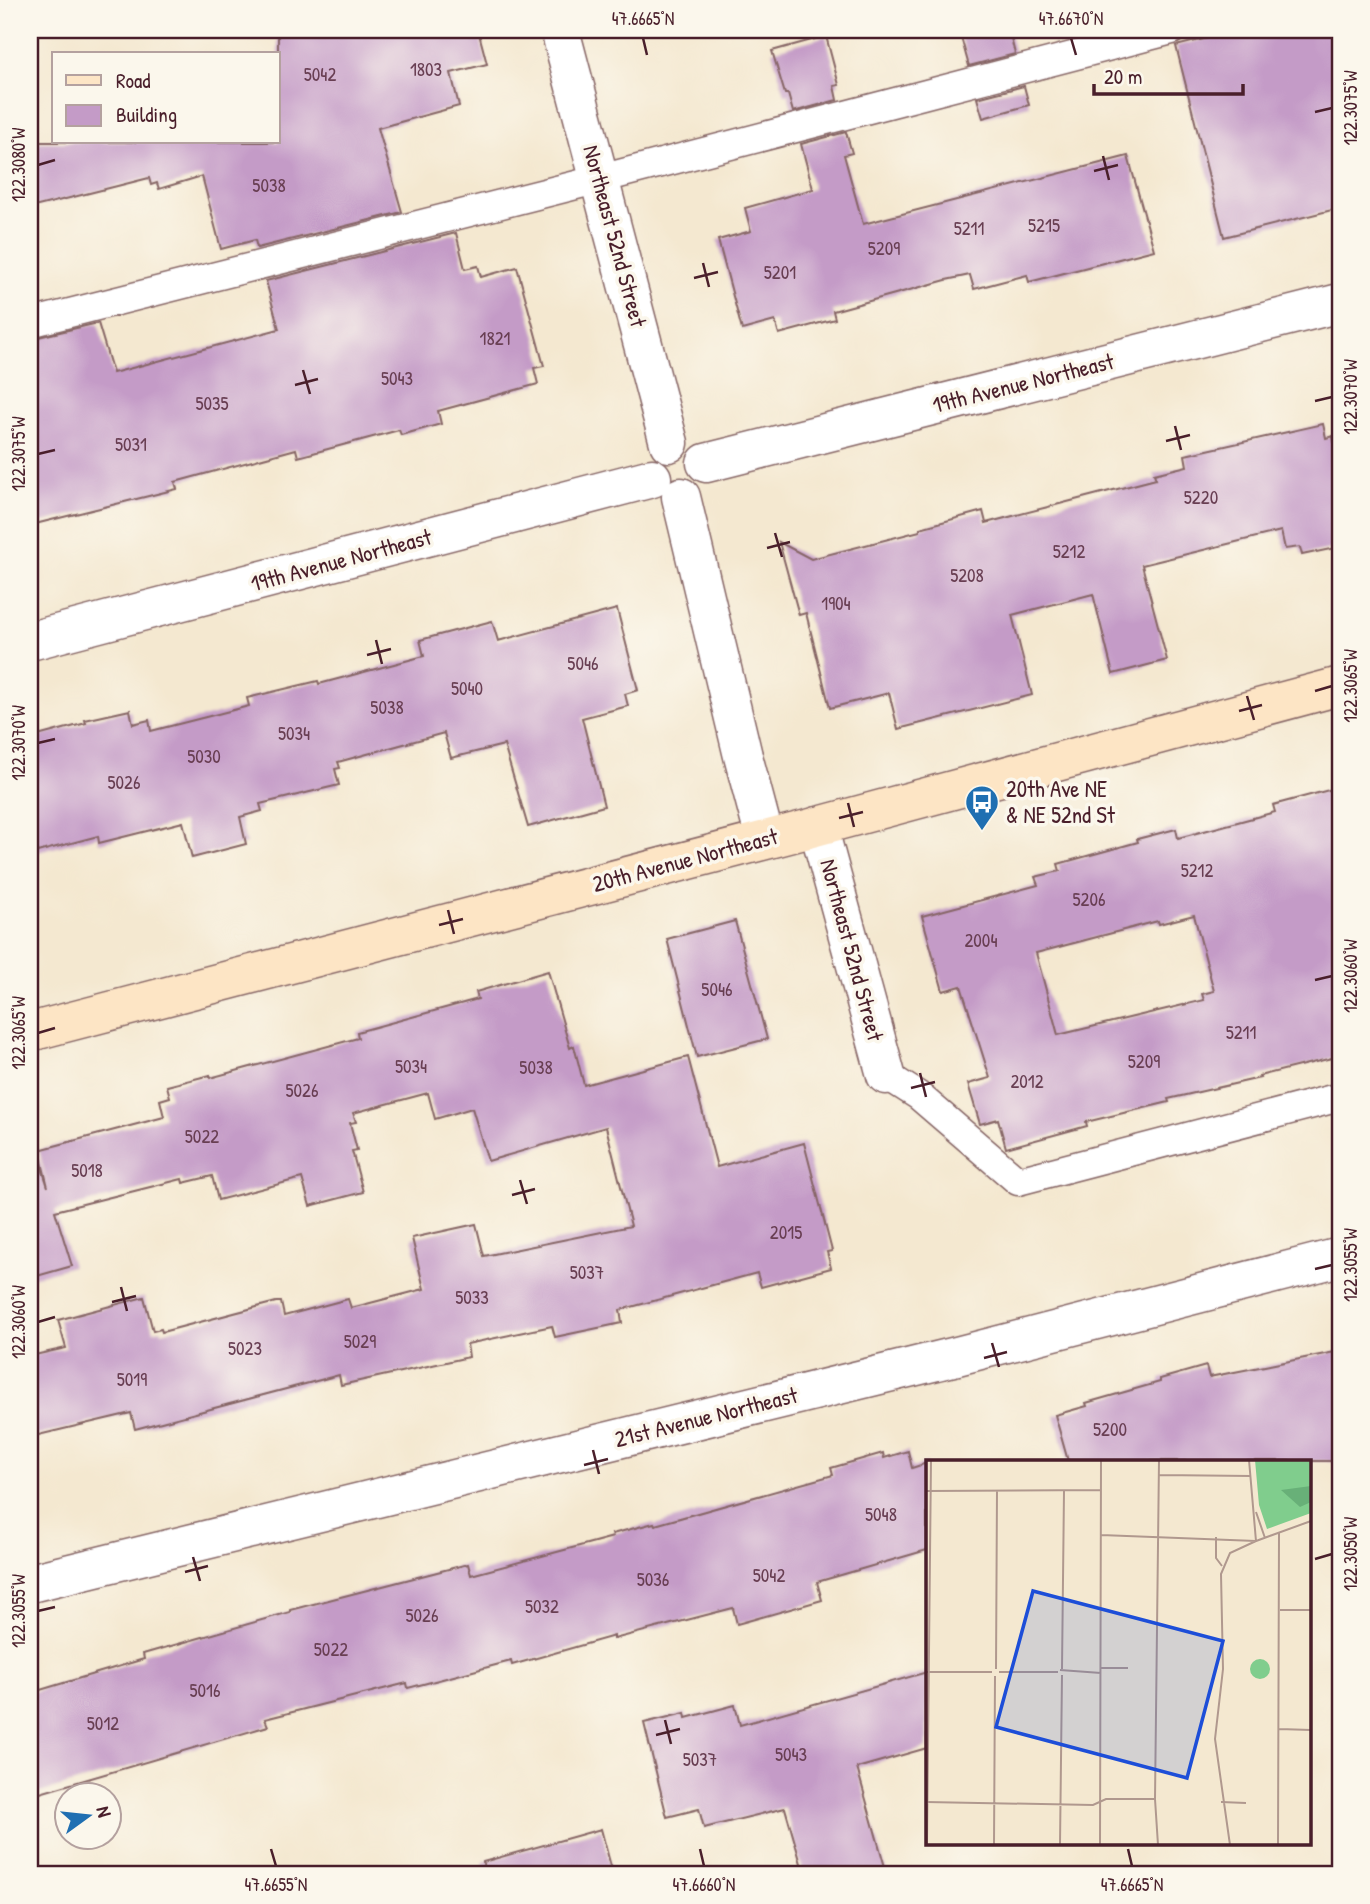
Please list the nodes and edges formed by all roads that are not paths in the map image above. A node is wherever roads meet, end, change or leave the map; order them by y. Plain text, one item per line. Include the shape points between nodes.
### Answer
1 (561, 30) edge
2 (1172, 30) edge
3 (600, 179) junction
4 (1340, 303) edge
5 (30, 323) edge
6 (669, 443) junction
7 (706, 463) junction
8 (666, 487) junction
9 (30, 641) edge
10 (1340, 687) edge
11 (818, 826) junction
12 (765, 839) junction
13 (30, 1032) edge
14 (886, 1075) joint
15 (1340, 1097) edge
16 (1340, 1257) edge
17 (30, 1583) edge

1 - 3 street, Northeast 52nd Street
2 - 3 lane
3 - 5 lane
3 - 6 street, Northeast 52nd Street
4 - 7 street, 19th Avenue Northeast
6 - 7 street via 693,445
6 - 8 street via 653,458
7 - 8 street via 703,483 690,495
8 - 9 street, 19th Avenue Northeast
8 - 12 street
10 - 11 street, 20th Avenue Northeast
11 - 12 street, 20th Avenue Northeast
11 - 14 street, Northeast 52nd Street
12 - 13 street, 20th Avenue Northeast
14 - 15 lane via 919,1096 1018,1181
16 - 17 street, 21st Avenue Northeast

